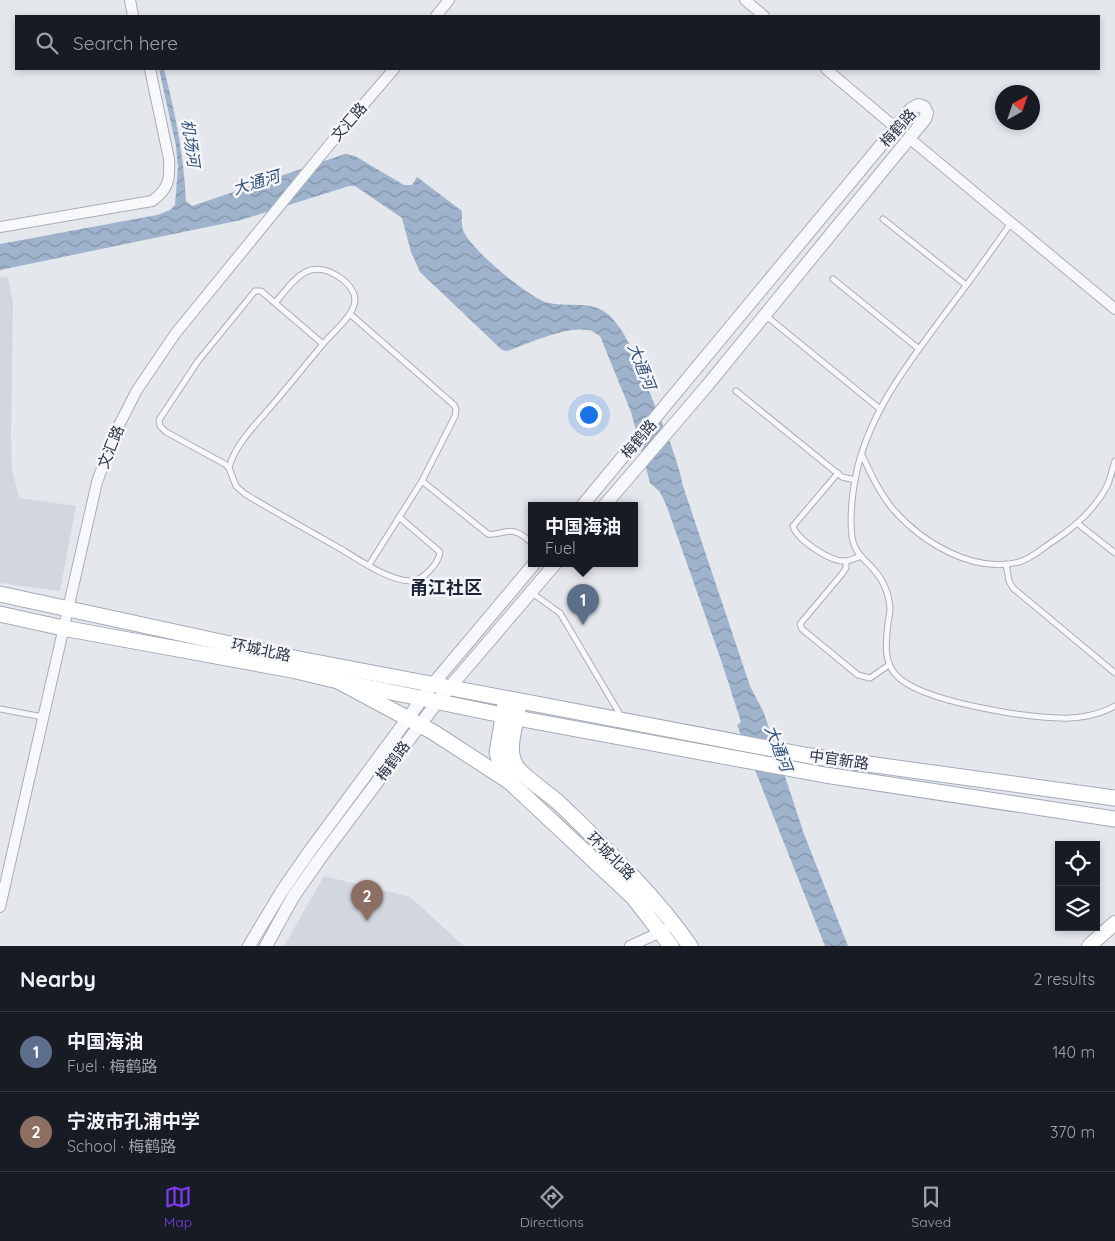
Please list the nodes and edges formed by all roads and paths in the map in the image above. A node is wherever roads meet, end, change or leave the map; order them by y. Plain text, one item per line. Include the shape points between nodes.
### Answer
1 (130, 0) edge
2 (449, 0) edge
3 (745, 0) edge
4 (133, 15) edge
5 (437, 15) edge
6 (763, 15) edge
7 (150, 70) edge
8 (393, 70) edge
9 (827, 70) edge
10 (896, 128) junction
11 (909, 138) junction
12 (883, 219) dead end
13 (1011, 223) junction
14 (0, 227) edge
15 (833, 279) dead end
16 (966, 286) junction
17 (275, 303) junction
18 (1115, 309) edge
19 (350, 314) junction
20 (765, 315) junction
21 (323, 344) junction
22 (919, 349) junction
23 (736, 391) dead end
24 (880, 409) junction
25 (862, 454) junction
26 (1115, 460) edge
27 (229, 468) junction
28 (838, 473) junction
29 (1109, 479) junction
30 (855, 480) junction
31 (422, 481) junction
32 (1115, 484) edge
33 (585, 502) edge
34 (607, 502) edge
35 (399, 517) junction
36 (1077, 523) junction
37 (528, 540) edge
38 (1115, 553) edge
39 (861, 556) junction
40 (846, 561) junction
41 (1006, 564) junction
42 (369, 565) junction
43 (531, 567) edge
44 (552, 567) edge
45 (530, 592) junction
46 (0, 594) edge
47 (68, 609) junction
48 (0, 614) edge
49 (63, 628) junction
50 (889, 665) junction
51 (1115, 673) edge
52 (338, 681) junction
53 (433, 684) junction
54 (449, 687) junction
55 (430, 700) junction
56 (513, 700) junction
57 (1115, 706) edge
58 (0, 709) edge
59 (43, 716) junction
60 (510, 716) junction
61 (624, 721) junction
62 (414, 722) junction
63 (510, 782) junction
64 (1115, 798) edge
65 (1115, 819) edge
66 (0, 908) edge
67 (1115, 923) edge
68 (674, 924) junction
69 (662, 933) junction
70 (249, 946) edge
71 (266, 946) edge
72 (630, 946) edge
73 (671, 946) edge
74 (690, 946) edge
75 (1088, 946) edge

1 - 4 street
2 - 5 street
3 - 6 street
7 - 14 street via 169,159 168,182 162,193 152,201
8 - 47 street, 文汇路 via 175,334 133,398 115,433 97,482
9 - 10 street
10 - 11 street, 梅鹤路 via 914,107 924,107 925,119
10 - 33 street, 梅鹤路
11 - 13 street
11 - 20 street, 梅鹤路
12 - 16 lane
13 - 16 lane
13 - 18 street
15 - 22 lane
16 - 22 lane
17 - 19 lane via 298,276 318,268 350,286 355,298
17 - 21 lane
17 - 27 lane via 261,291 255,291 198,361 159,420 166,432
19 - 21 lane
19 - 31 lane via 454,404 454,416
20 - 24 lane
20 - 34 street, 梅鹤路
21 - 27 lane via 235,452
22 - 24 lane
23 - 28 lane
24 - 25 lane
25 - 30 lane
25 - 41 lane via 877,487 893,509 917,531 948,552 976,562
26 - 29 lane
27 - 42 lane via 236,486 245,494
28 - 30 lane
28 - 40 lane via 793,526 794,531 814,548 834,559
29 - 32 lane
29 - 36 lane via 1092,508
30 - 39 lane via 851,535
31 - 35 lane
31 - 37 lane via 488,534 515,532
35 - 42 lane
35 - 42 lane via 440,552 440,558 420,578 411,582
36 - 38 lane
36 - 41 lane via 1021,562
39 - 40 lane
39 - 50 lane via 874,569 886,589 890,609 886,651
40 - 50 lane via 842,574 800,624 802,629 858,675 870,678
41 - 51 lane via 1008,581 1013,588
43 - 53 street, 梅鹤路
44 - 45 street, 梅鹤路
45 - 54 street, 梅鹤路
45 - 61 lane via 560,613
46 - 47 main road, 环城北路
47 - 49 street, 文汇路
47 - 53 main road, 环城北路 via 289,657
48 - 49 main road, 环城北路
49 - 52 main road, 环城北路
49 - 59 street, 文汇路
50 - 57 lane via 898,678 938,698 1008,713 1062,718 1089,716
52 - 55 main road, 环城北路
52 - 62 main road, 环城北路
53 - 54 main road, 环城北路
53 - 55 street, 梅鹤路
54 - 55 street, 梅鹤路
54 - 56 main road, 环城北路
55 - 60 main road, 环城北路
55 - 62 street, 梅鹤路
56 - 60 main road, 环城北路
56 - 61 main road, 中官新路
58 - 59 lane
59 - 66 street, 文汇路
60 - 63 main road, 环城北路 via 497,753
60 - 65 main road, 中官新路 via 825,774
60 - 68 main road, 环城北路 via 516,767 558,802 637,881
61 - 64 main road, 中官新路 via 810,756
62 - 63 main road, 环城北路
62 - 70 street, 梅鹤路 via 309,852
62 - 71 street, 梅鹤路 via 293,897
63 - 69 main road, 环城北路 via 633,897
67 - 75 main road
68 - 69 street
68 - 74 main road, 环城北路
69 - 72 street
69 - 73 main road, 环城北路

